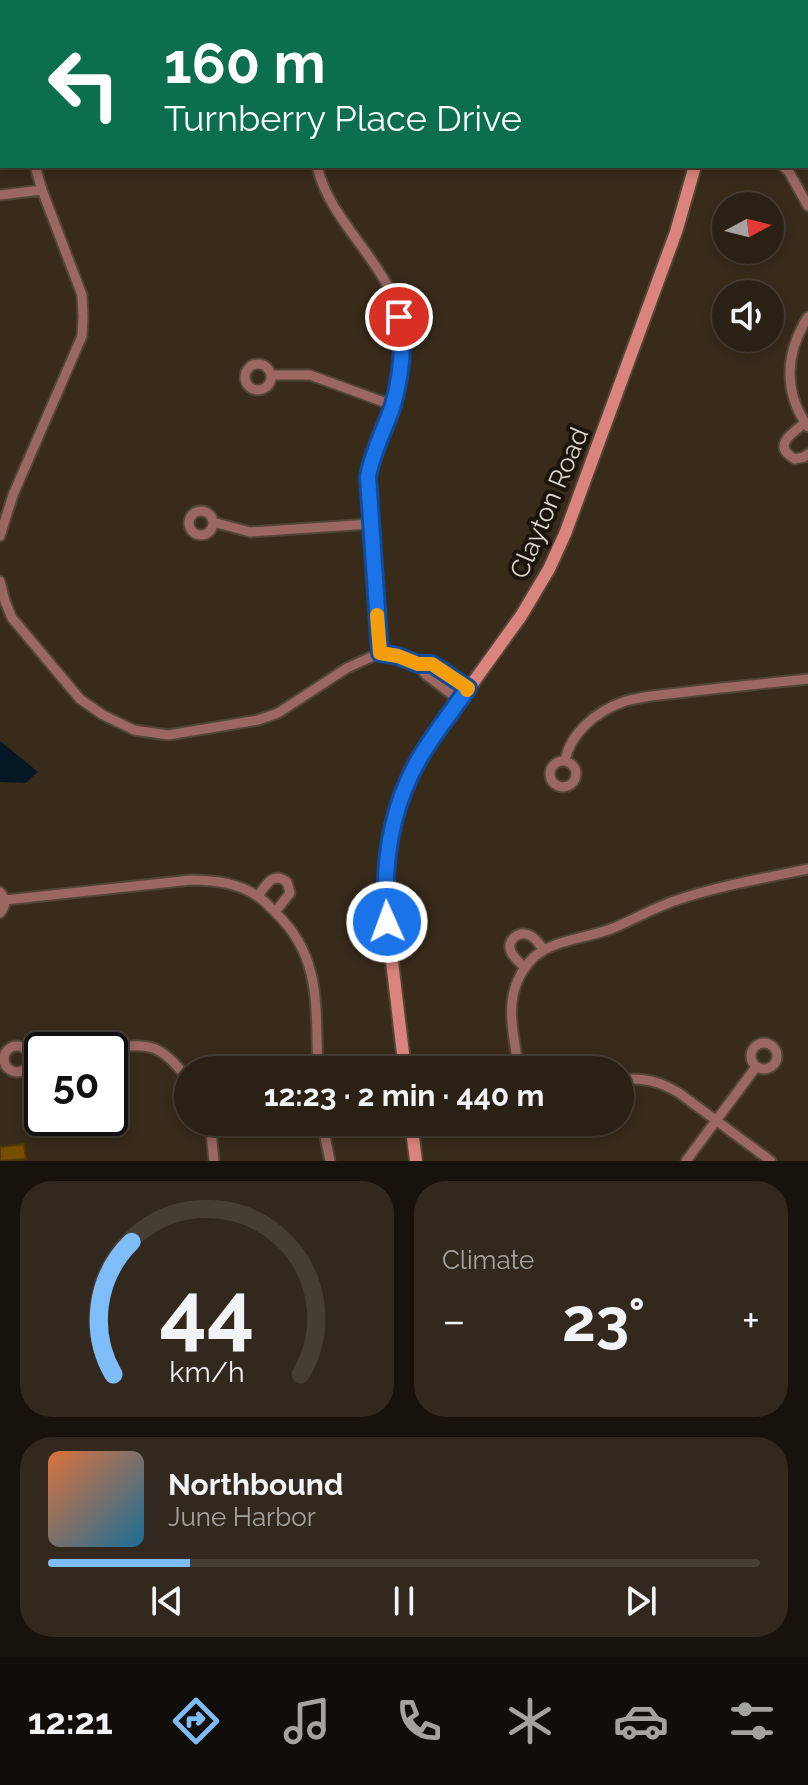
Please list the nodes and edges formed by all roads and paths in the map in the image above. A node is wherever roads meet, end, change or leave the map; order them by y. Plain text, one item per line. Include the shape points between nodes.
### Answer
1 (36, 168) edge
2 (318, 168) edge
3 (694, 168) edge
4 (785, 168) edge
5 (42, 190) junction
6 (0, 195) edge
7 (808, 206) edge
8 (808, 317) edge
9 (271, 375) dead end
10 (392, 405) junction
11 (806, 425) edge
12 (808, 454) edge
13 (213, 522) dead end
14 (371, 524) junction
15 (0, 536) edge
16 (0, 581) edge
17 (380, 653) junction
18 (418, 664) junction
19 (808, 679) edge
20 (468, 688) junction
21 (459, 700) junction
22 (565, 761) dead end
23 (808, 869) edge
24 (2, 896) edge
25 (258, 896) junction
26 (275, 912) junction
27 (0, 913) edge
28 (543, 949) junction
29 (524, 967) junction
30 (128, 1047) edge
31 (317, 1056) edge
32 (403, 1056) edge
33 (517, 1056) edge
34 (174, 1064) edge
35 (756, 1067) dead end
36 (634, 1078) edge
37 (716, 1120) junction
38 (211, 1136) edge
39 (325, 1136) edge
40 (413, 1136) edge
41 (214, 1161) edge
42 (330, 1161) edge
43 (416, 1161) edge
44 (686, 1161) edge
45 (771, 1161) edge

1 - 5 street
2 - 10 street via 331,202 377,266 394,300 403,337
3 - 20 main road, Clayton Road via 565,534 530,601
4 - 7 street
5 - 6 street
5 - 15 street via 82,295 82,336
8 - 11 street via 795,341 790,367 794,401
9 - 10 street via 310,375
10 - 14 street via 370,462
11 - 12 street via 788,436 785,449 795,459
13 - 14 street via 250,532
14 - 17 street
16 - 17 street via 12,618 80,699 134,730 168,735 258,720
17 - 18 street
18 - 20 street via 432,664
18 - 21 street
19 - 22 street via 621,703 585,726
20 - 21 main road, Clayton Road
21 - 32 main road, Clayton Road via 412,772 389,845 386,912
23 - 28 street via 679,899 616,927
24 - 25 street via 208,880
24 - 27 street
25 - 26 street
25 - 26 street via 273,878 287,882 290,893
26 - 31 street via 290,926 308,961
28 - 29 street
28 - 29 street via 531,935 516,935 511,951
29 - 33 street via 513,994
30 - 34 street via 160,1049
35 - 37 street
36 - 37 street via 665,1085
37 - 44 street
37 - 45 street
38 - 41 street
39 - 42 street
40 - 43 main road

